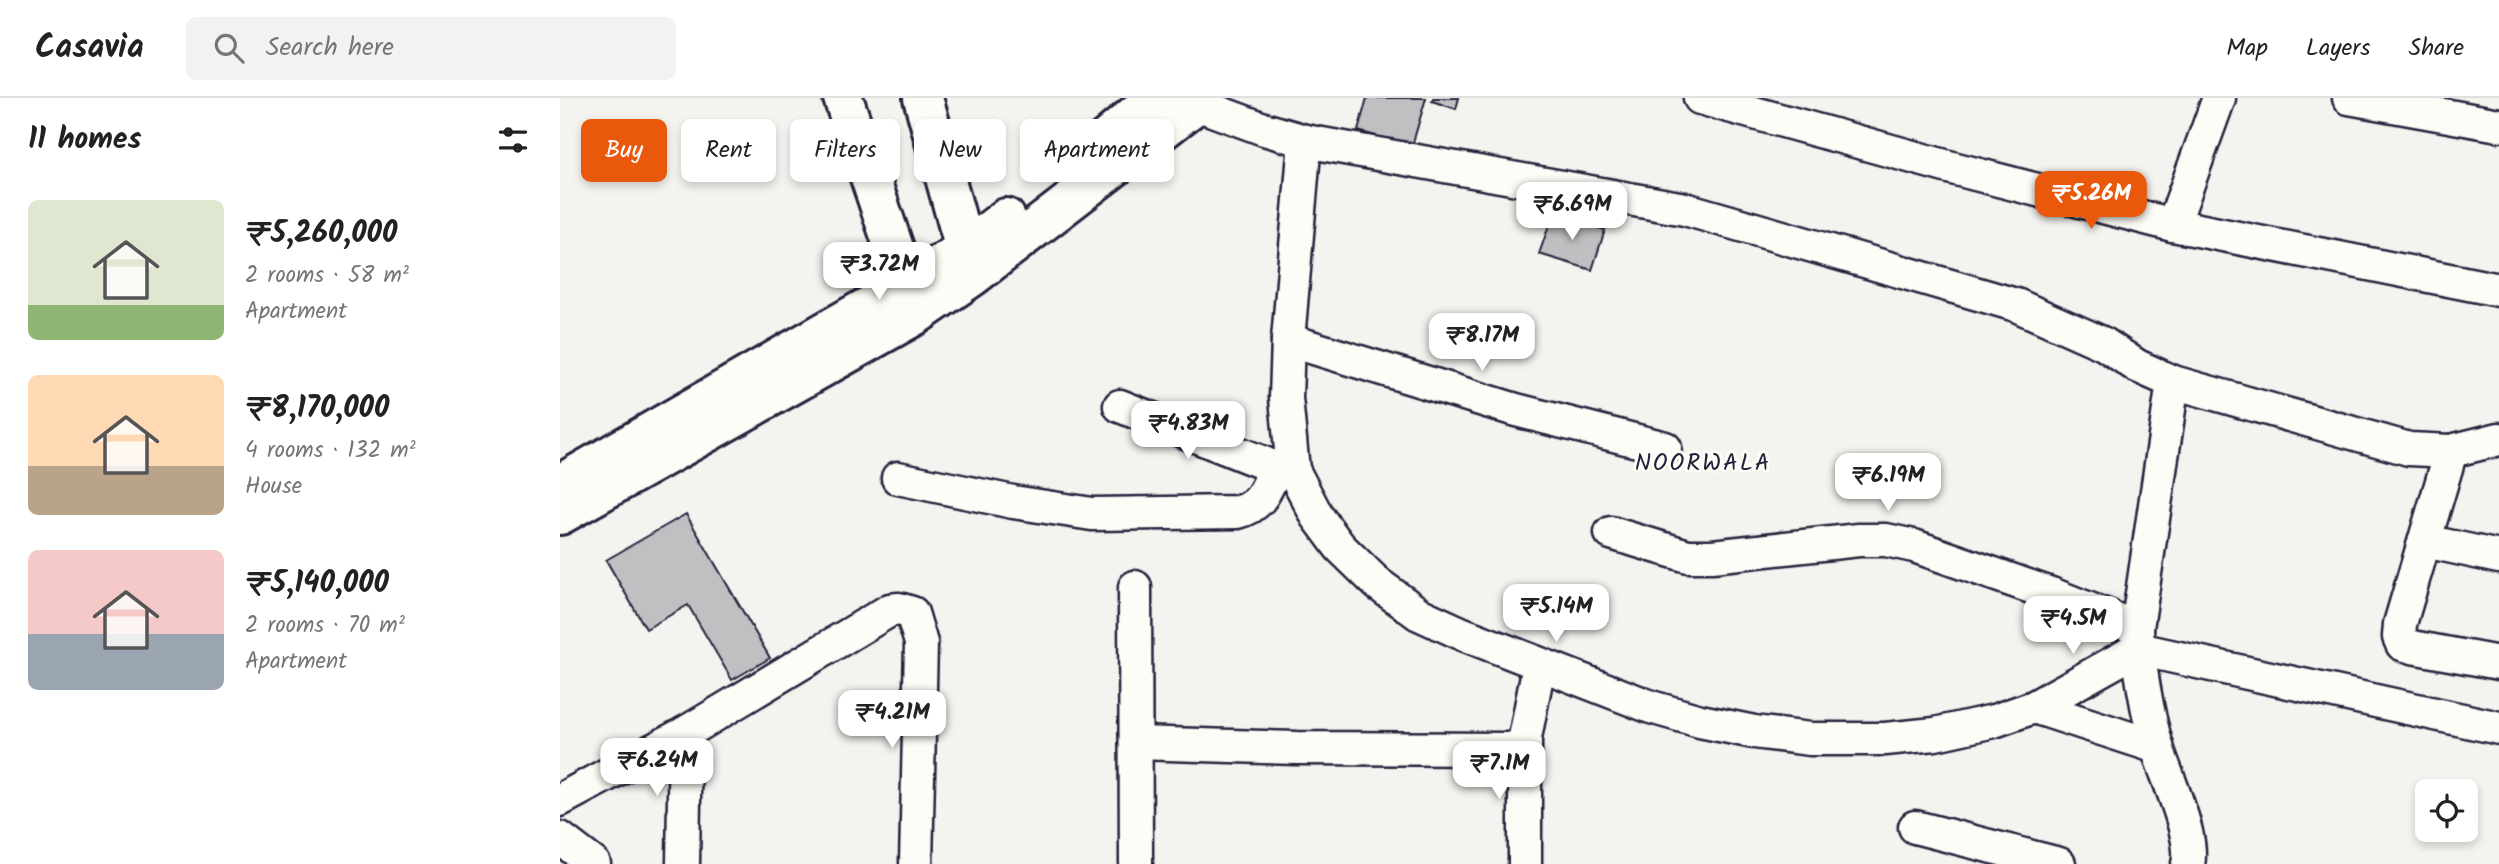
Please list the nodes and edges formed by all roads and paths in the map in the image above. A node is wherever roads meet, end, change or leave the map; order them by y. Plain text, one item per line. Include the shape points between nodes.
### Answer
1 (844, 98) edge
2 (923, 98) edge
3 (1155, 98) edge
4 (1700, 98) edge
5 (2219, 98) edge
6 (2349, 98) edge
7 (1200, 101) edge
8 (2464, 108) edge
9 (2499, 125) edge
10 (1305, 141) junction
11 (2173, 225) junction
12 (969, 263) junction
13 (2499, 290) edge
14 (911, 300) junction
15 (1288, 340) junction
16 (2173, 382) junction
17 (1120, 406) dead end
18 (2499, 439) edge
19 (1665, 448) dead end
20 (2451, 451) junction
21 (1284, 469) junction
22 (898, 478) dead end
23 (560, 484) edge
24 (560, 516) edge
25 (1611, 533) dead end
26 (2425, 541) junction
27 (2499, 557) edge
28 (1135, 587) dead end
29 (2138, 639) junction
30 (2499, 663) edge
31 (1539, 666) junction
32 (2034, 708) junction
33 (2499, 728) edge
34 (685, 733) junction
35 (1525, 738) junction
36 (1136, 743) junction
37 (2157, 747) junction
38 (560, 800) edge
39 (1915, 827) dead end
40 (560, 838) edge
41 (594, 864) edge
42 (683, 864) edge
43 (916, 864) edge
44 (1136, 864) edge
45 (1525, 864) edge
46 (2059, 864) edge
47 (2188, 864) edge

1 - 14 street
2 - 12 street
3 - 12 street
4 - 11 street
5 - 11 street
6 - 8 street
7 - 10 street via 1255,127
7 - 12 street
8 - 9 street
10 - 15 street
10 - 16 street via 1720,219 2015,305 2104,344
11 - 13 street
12 - 14 street
14 - 23 street
14 - 24 street
15 - 19 street via 1516,410
15 - 21 street
16 - 20 street via 2409,449
16 - 29 street
17 - 21 street
18 - 20 street
20 - 26 street
21 - 22 street via 1251,509 1238,512 1092,514
21 - 31 street via 1340,547 1378,584 1419,614
25 - 29 street via 1688,556 1886,540 1976,568
26 - 27 street
26 - 30 street via 2400,624 2402,644
28 - 36 street
29 - 32 street
29 - 33 street
29 - 37 street
31 - 32 street via 1700,721 1810,739 1935,734
31 - 35 street
32 - 37 street
34 - 38 street
34 - 42 street
34 - 43 street via 890,610 912,613 921,643
35 - 36 street via 1519,747 1508,750
35 - 45 street
36 - 44 street
37 - 47 street via 2186,835 2191,855
39 - 46 street
40 - 41 street

